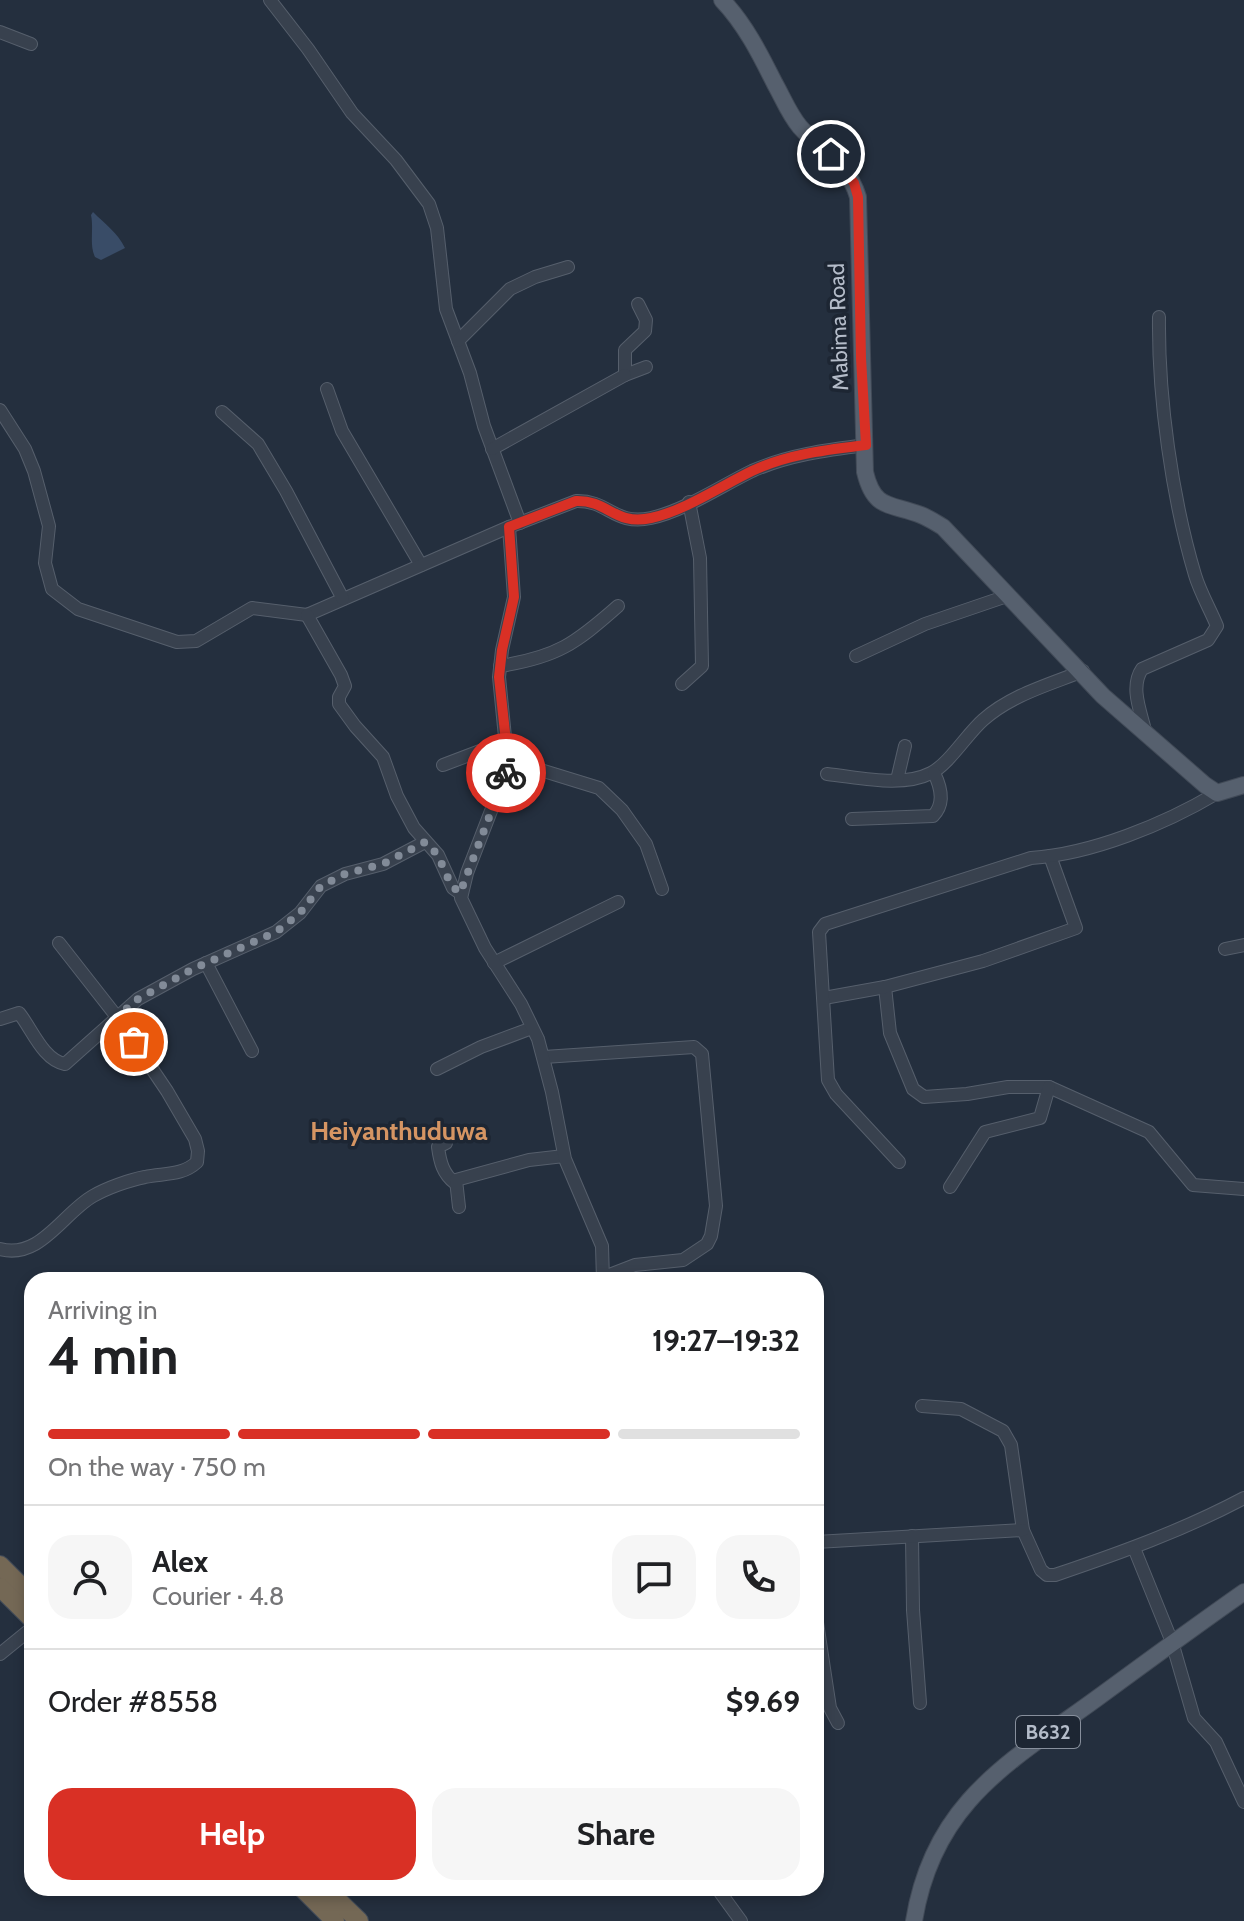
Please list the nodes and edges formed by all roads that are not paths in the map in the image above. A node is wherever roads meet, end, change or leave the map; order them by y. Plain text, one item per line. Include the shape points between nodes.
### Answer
1 (270, 0) edge
2 (722, 0) edge
3 (0, 32) edge
4 (31, 44) dead end
5 (568, 267) dead end
6 (638, 304) dead end
7 (1159, 317) dead end
8 (458, 341) junction
9 (646, 367) dead end
10 (625, 375) junction
11 (327, 389) dead end
12 (0, 410) edge
13 (222, 412) dead end
14 (866, 445) junction
15 (492, 449) junction
16 (689, 502) junction
17 (514, 525) junction
18 (421, 565) junction
19 (1007, 596) junction
20 (343, 599) junction
21 (618, 606) dead end
22 (307, 615) junction
23 (856, 656) dead end
24 (500, 666) junction
25 (1083, 671) junction
26 (682, 684) dead end
27 (1146, 735) junction
28 (506, 741) junction
29 (905, 746) dead end
30 (508, 760) junction
31 (443, 765) dead end
32 (934, 773) junction
33 (827, 774) dead end
34 (897, 780) junction
35 (1244, 785) edge
36 (1217, 793) junction
37 (852, 819) dead end
38 (425, 842) junction
39 (1050, 856) junction
40 (662, 889) dead end
41 (460, 893) junction
42 (618, 902) dead end
43 (59, 943) dead end
44 (1244, 945) edge
45 (1225, 949) dead end
46 (206, 963) junction
47 (494, 963) junction
48 (885, 987) junction
49 (824, 998) junction
50 (117, 1017) junction
51 (0, 1019) edge
52 (532, 1028) junction
53 (252, 1051) dead end
54 (544, 1057) junction
55 (437, 1069) dead end
56 (1049, 1087) junction
57 (446, 1143) dead end
58 (564, 1156) junction
59 (899, 1162) dead end
60 (455, 1183) junction
61 (950, 1187) dead end
62 (1244, 1189) edge
63 (459, 1207) dead end
64 (0, 1249) edge
65 (604, 1272) edge
66 (620, 1272) edge
67 (922, 1406) dead end
68 (1244, 1498) edge
69 (1023, 1530) junction
70 (912, 1536) junction
71 (824, 1542) edge
72 (1134, 1548) junction
73 (0, 1565) edge
74 (0, 1587) edge
75 (24, 1589) edge
76 (1244, 1592) edge
77 (24, 1611) edge
78 (24, 1634) edge
79 (1172, 1642) junction
80 (0, 1654) edge
81 (824, 1669) edge
82 (920, 1703) dead end
83 (838, 1723) dead end
84 (1244, 1802) edge
85 (310, 1896) edge
86 (333, 1896) edge
87 (723, 1896) edge
88 (335, 1921) edge
89 (359, 1921) edge
90 (741, 1921) edge
91 (914, 1921) edge

1 - 8 street via 352,113 429,204 437,228 446,309
2 - 14 main road, Mabima Road via 801,128 854,183
3 - 4 street
5 - 8 street via 510,289
6 - 10 street via 645,331 625,350
7 - 27 street via 1158,363 1169,453 1195,577 1217,626 1208,640 1142,669 1136,678
8 - 15 street
9 - 10 street
10 - 15 street
11 - 18 street via 342,431
12 - 22 street via 34,471 49,526 45,563 52,589 78,609 177,642 196,641 252,608
13 - 20 street via 258,444
14 - 16 street via 781,459
14 - 19 main road, Mabima Road via 865,472 876,497 943,527
15 - 17 street
16 - 17 street via 642,519 619,518 599,504 576,501
16 - 26 street via 700,558 702,666
17 - 18 street
17 - 24 street via 514,597
18 - 20 street
19 - 23 street via 925,624
19 - 25 main road, Mabima Road
20 - 22 street
21 - 24 street via 557,652
22 - 38 street via 344,683 339,704 383,757 397,796
24 - 28 street
25 - 27 main road, Mabima Road
25 - 32 street via 1006,701
27 - 36 main road, Mabima Road
28 - 30 street
28 - 31 street
29 - 34 street
30 - 40 street via 599,788 646,844
30 - 41 street
32 - 34 street
32 - 37 street via 941,790 933,816
33 - 34 street
35 - 36 main road
36 - 39 street via 1128,835
38 - 41 street
38 - 46 street via 321,886 276,932
39 - 48 street via 1076,928 983,961
39 - 49 street via 825,924 819,932
41 - 47 street
42 - 47 street
43 - 50 street
44 - 45 street
46 - 50 street via 138,999
46 - 53 street
47 - 52 street
48 - 49 street
48 - 56 street via 890,1033 913,1089 924,1097
49 - 59 street via 828,1080
50 - 51 street via 65,1064 48,1054 19,1013
50 - 64 street via 195,1139 197,1162 181,1172 144,1177 95,1195 33,1244 22,1250
52 - 54 street
52 - 55 street
54 - 58 street
54 - 66 street via 694,1047 702,1054 716,1206 711,1236 683,1260 635,1265
56 - 61 street via 1040,1118 985,1132
56 - 62 street via 1149,1132 1193,1185
57 - 60 street via 438,1147 439,1153 445,1176
58 - 60 street via 529,1160
58 - 65 street via 598,1232
60 - 63 street
67 - 69 street via 961,1409 1003,1431 1011,1445
68 - 72 street
69 - 70 street
69 - 72 street via 1047,1575
70 - 71 street
70 - 82 street
72 - 79 street
73 - 75 highway
74 - 77 highway
76 - 79 main road, B632
78 - 80 street
79 - 84 street via 1194,1718 1216,1742
79 - 91 main road, B632 via 1027,1746 980,1787 941,1839 923,1880
81 - 83 street via 830,1708
85 - 88 highway
86 - 89 highway
87 - 90 street

